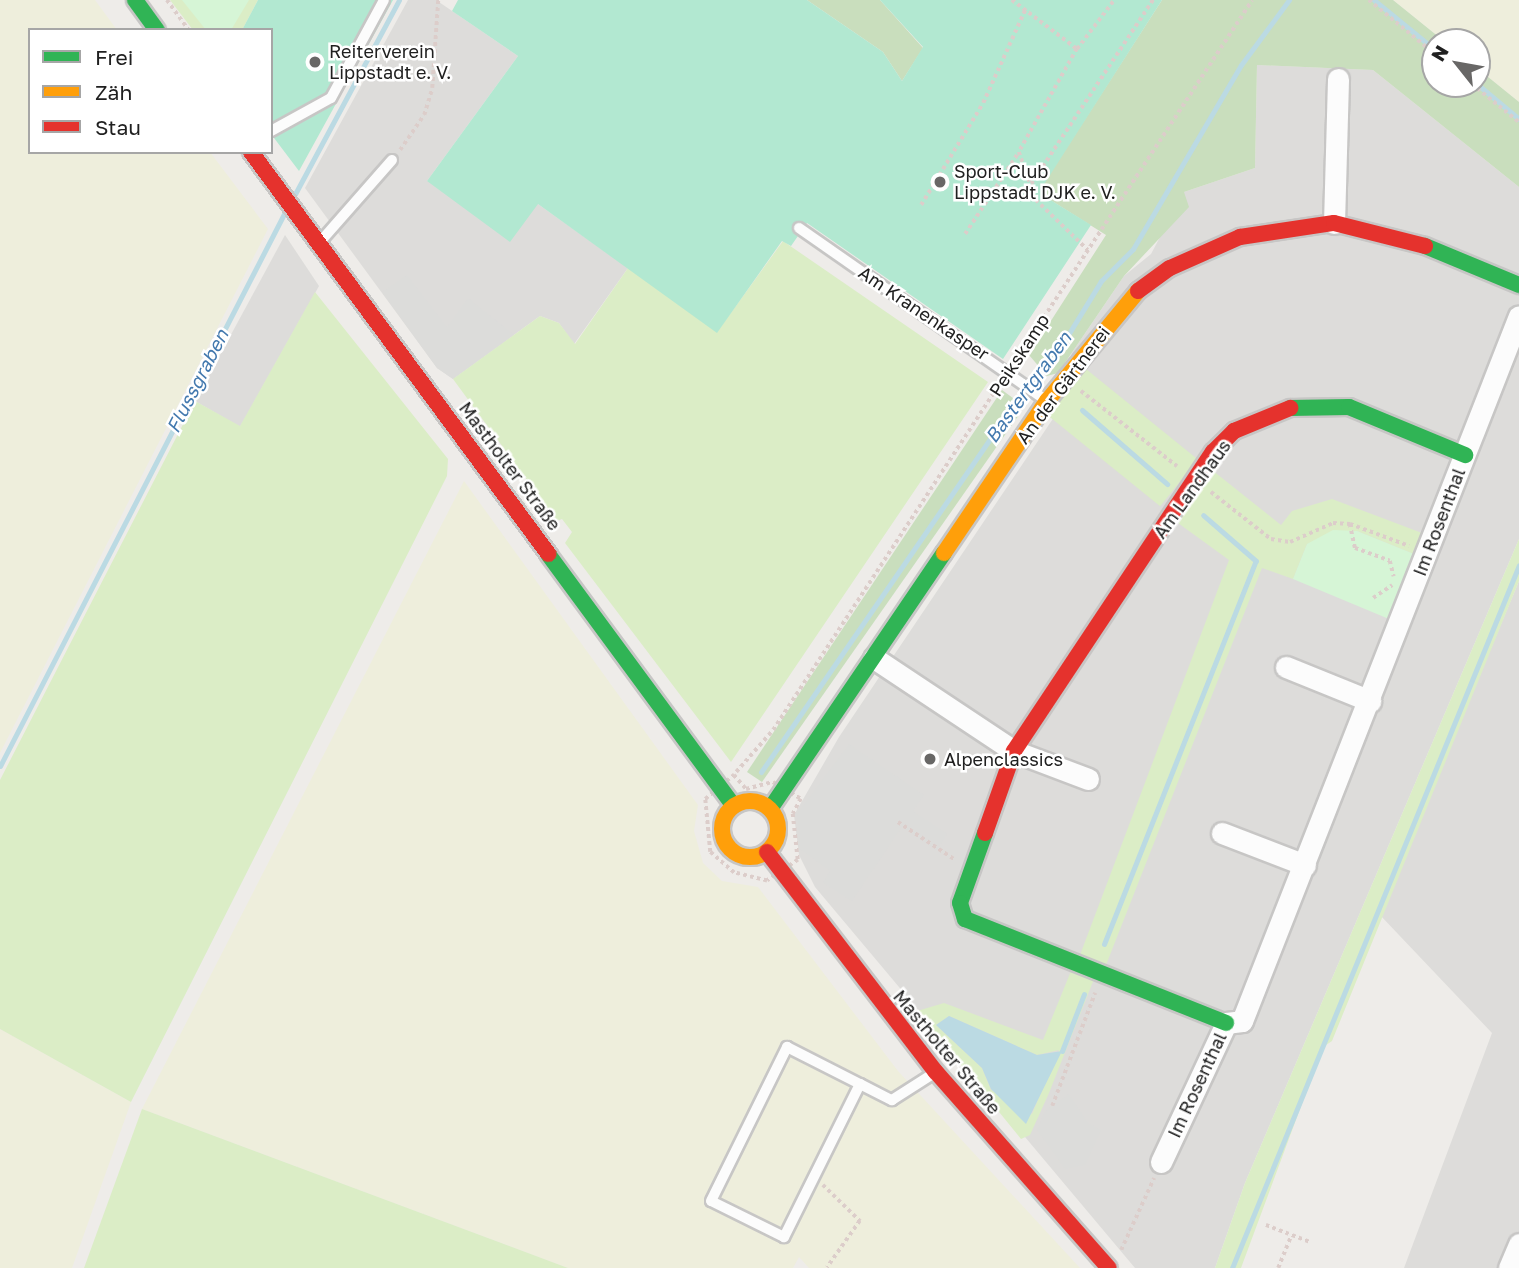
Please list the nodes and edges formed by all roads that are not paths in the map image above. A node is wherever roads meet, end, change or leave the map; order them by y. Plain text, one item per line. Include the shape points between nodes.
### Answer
1 (135, 0) edge
2 (384, 0) edge
3 (156, 28) edge
4 (1338, 79) dead end
5 (273, 130) edge
6 (253, 154) edge
7 (392, 160) road end
8 (1334, 223) junction
9 (799, 228) dead end
10 (320, 242) junction
11 (1519, 285) edge
12 (1519, 316) edge
13 (1514, 346) edge
14 (1042, 397) junction
15 (1465, 455) junction
16 (874, 658) junction
17 (1286, 667) dead end
18 (1370, 701) junction
19 (1014, 751) junction
20 (1088, 779) dead end
21 (734, 806) junction
22 (770, 809) junction
23 (1222, 833) dead end
24 (766, 852) junction
25 (1305, 865) junction
26 (1226, 1023) junction
27 (936, 1072) junction
28 (860, 1084) junction
29 (1161, 1161) road end
30 (1519, 1244) edge
31 (1113, 1263) edge
32 (1509, 1268) edge

1 - 3 street
2 - 5 lane via 331,98
4 - 8 street
6 - 10 street, Mastholter Straße
7 - 10 lane
8 - 11 street, An der Gärtnerei via 1417,242
8 - 14 street, An der Gärtnerei via 1240,237 1170,268 1135,294 1066,381
9 - 14 lane, Am Kranenkasper
10 - 21 street, Mastholter Straße
12 - 13 street, Im Rosenthal
13 - 15 street, Im Rosenthal
14 - 16 street, An der Gärtnerei
15 - 18 street, Im Rosenthal
15 - 19 street, Am Landhaus via 1349,407 1305,404 1266,414 1234,431 1195,480
16 - 19 street
16 - 22 street, An der Gärtnerei
17 - 18 street
18 - 25 street, Im Rosenthal
19 - 20 street
19 - 26 street, Am Landhaus via 960,903 965,919
21 - 22 street via 753,801
21 - 24 street via 722,829 727,845 750,858
22 - 24 street via 779,831
23 - 25 street
24 - 27 street, Mastholter Straße
25 - 26 street, Im Rosenthal via 1242,1021
26 - 29 street, Im Rosenthal
27 - 28 lane via 892,1100
27 - 31 street, Mastholter Straße
28 - 28 lane via 787,1048 710,1201 784,1237
30 - 32 street

